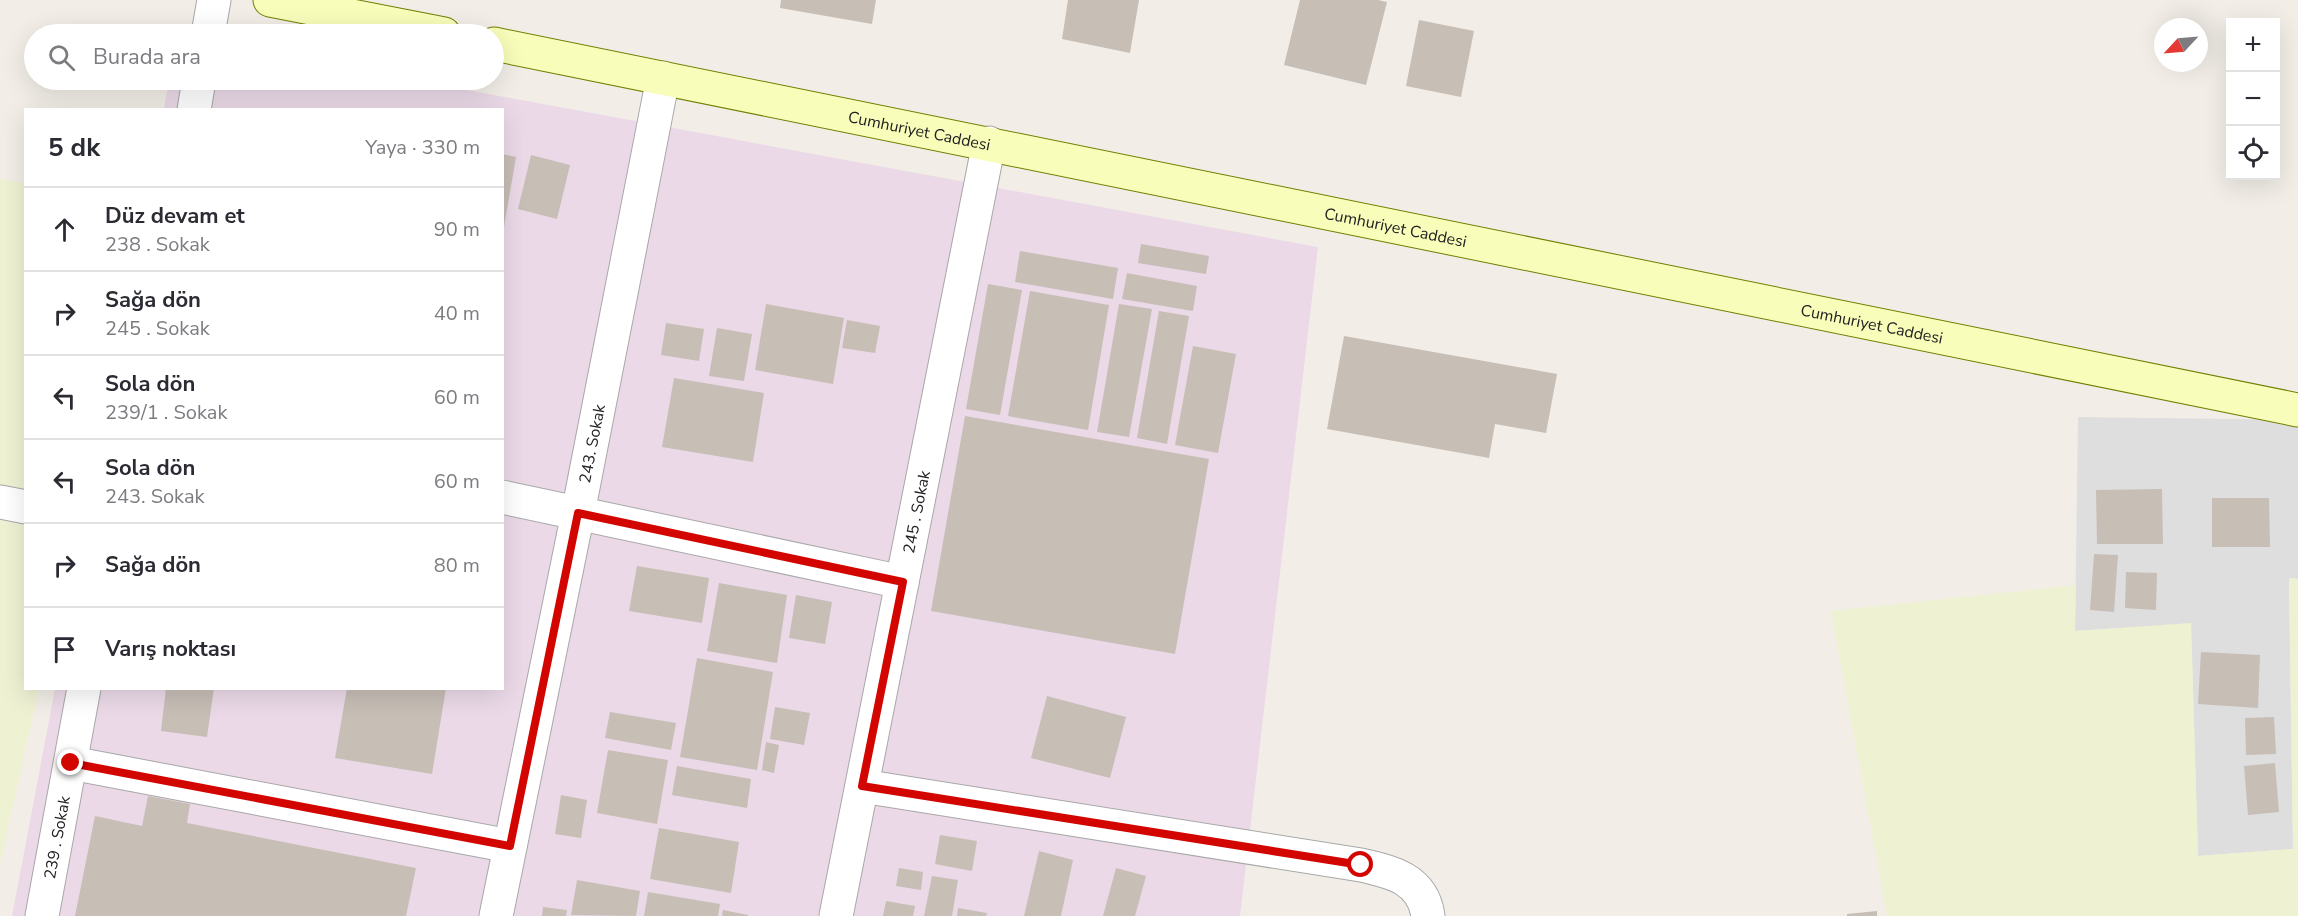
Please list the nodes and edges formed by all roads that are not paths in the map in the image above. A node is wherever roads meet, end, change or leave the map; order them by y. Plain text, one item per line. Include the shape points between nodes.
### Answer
1 (214, 0) edge
2 (270, 0) edge
3 (210, 24) edge
4 (393, 24) edge
5 (504, 46) edge
6 (663, 78) junction
7 (198, 90) edge
8 (194, 108) edge
9 (989, 143) junction
10 (2298, 410) edge
11 (504, 497) edge
12 (0, 502) edge
13 (24, 507) edge
14 (578, 513) junction
15 (903, 582) junction
16 (84, 690) edge
17 (71, 763) junction
18 (862, 786) junction
19 (510, 846) junction
20 (1423, 904) edge
21 (42, 916) edge
22 (496, 916) edge
23 (836, 916) edge

1 - 3 street
2 - 4 main road
5 - 6 main road, Cumhuriyet Caddesi
6 - 9 main road, Cumhuriyet Caddesi
6 - 14 street, 243. Sokak
7 - 8 street
9 - 10 main road, Cumhuriyet Caddesi
9 - 15 street, 245 . Sokak
11 - 14 street
12 - 13 street
14 - 15 street
14 - 19 street, 243. Sokak
15 - 18 street, 245 . Sokak
16 - 17 street, 239 . Sokak
17 - 19 street
17 - 21 street, 239 . Sokak
18 - 20 street via 1361,865 1404,877
18 - 23 street, 245 . Sokak
19 - 22 street, 243. Sokak

